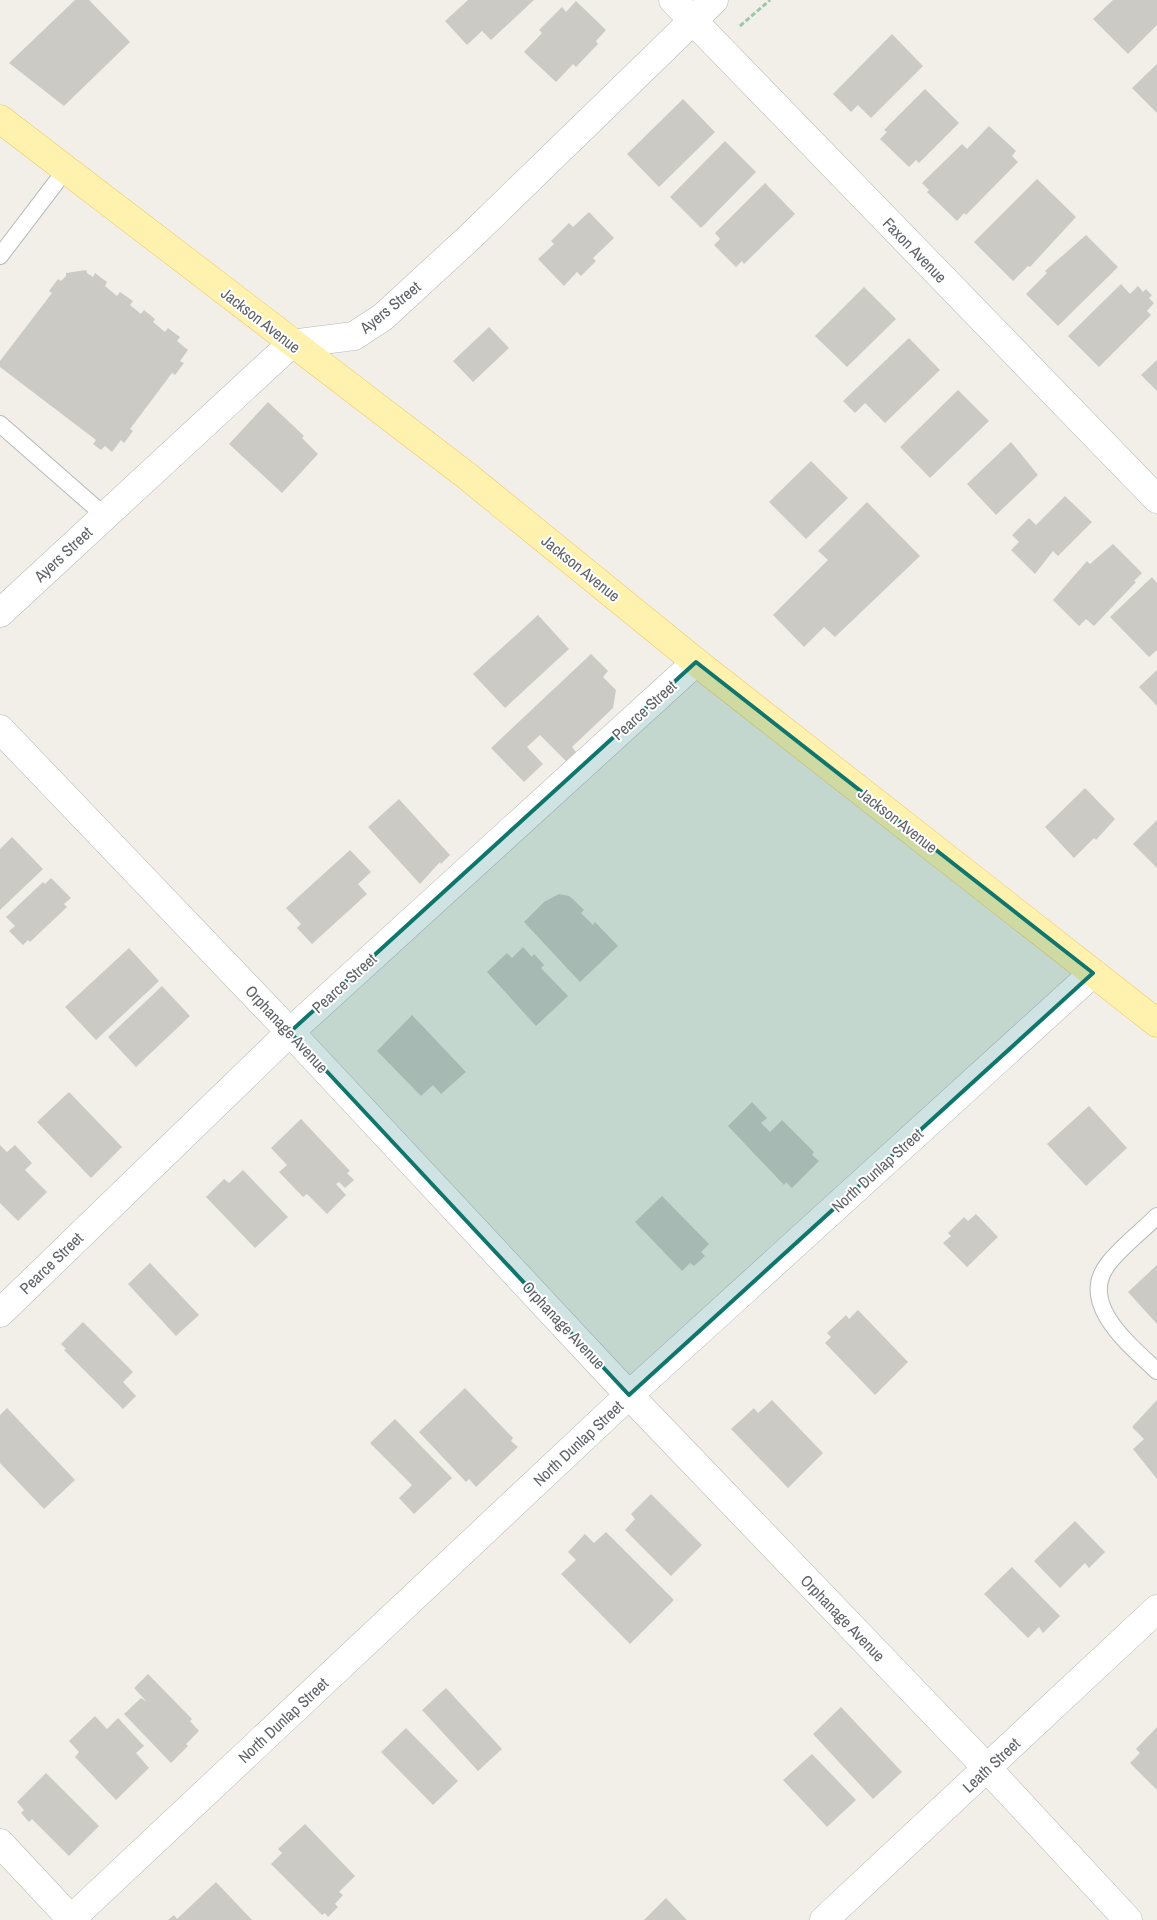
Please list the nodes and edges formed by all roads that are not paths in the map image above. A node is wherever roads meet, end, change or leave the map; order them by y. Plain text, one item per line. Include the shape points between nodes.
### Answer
1 (673, 0) edge
2 (714, 0) edge
3 (693, 20) junction
4 (0, 120) edge
5 (67, 168) junction
6 (0, 256) edge
7 (291, 344) junction
8 (0, 424) edge
9 (1157, 499) edge
10 (104, 516) junction
11 (0, 613) edge
12 (696, 662) junction
13 (0, 729) edge
14 (1092, 973) junction
15 (1157, 1023) edge
16 (290, 1032) junction
17 (1157, 1216) edge
18 (0, 1313) edge
19 (1157, 1371) edge
20 (629, 1395) junction
21 (1157, 1609) edge
22 (987, 1768) junction
23 (0, 1843) edge
24 (71, 1920) edge
25 (824, 1920) edge
26 (1128, 1920) edge

1 - 3 street, Faxon Avenue
2 - 3 street, Ayers Street
3 - 7 street, Ayers Street via 383,316 354,336
3 - 9 street, Faxon Avenue
4 - 5 main road, Jackson Avenue
5 - 6 lane
5 - 7 main road, Jackson Avenue
7 - 10 street, Ayers Street
7 - 12 main road, Jackson Avenue via 467,476
8 - 10 lane
10 - 11 street, Ayers Street
12 - 14 main road, Jackson Avenue
12 - 16 street, Pearce Street
13 - 16 street, Orphanage Avenue
14 - 15 main road, Jackson Avenue
14 - 20 street, North Dunlap Street
16 - 18 street, Pearce Street
16 - 20 street, Orphanage Avenue
17 - 19 lane via 1107,1265 1098,1285 1099,1301 1108,1320
20 - 22 street, Orphanage Avenue
20 - 24 street, North Dunlap Street
21 - 22 street, Leath Street
22 - 25 street, Leath Street
22 - 26 street, Orphanage Avenue
23 - 24 street

